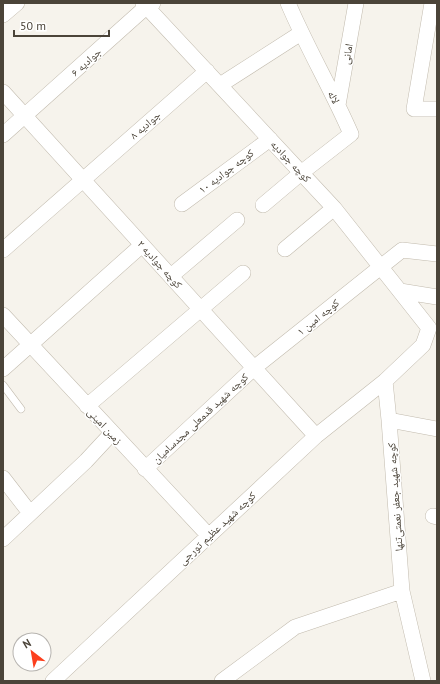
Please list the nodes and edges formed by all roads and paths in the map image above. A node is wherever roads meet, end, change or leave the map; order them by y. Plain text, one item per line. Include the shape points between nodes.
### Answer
1 (16, 3) edge
2 (288, 3) edge
3 (356, 3) edge
4 (432, 3) edge
5 (147, 4) edge
6 (3, 15) edge
7 (301, 33) junction
8 (206, 71) junction
9 (220, 85) junction
10 (3, 92) edge
11 (338, 105) junction
12 (437, 109) edge
13 (25, 116) junction
14 (3, 135) edge
15 (270, 139) junction
16 (301, 173) junction
17 (83, 180) junction
18 (182, 204) dead end
19 (263, 205) dead end
20 (334, 208) junction
21 (237, 220) dead end
22 (142, 245) junction
23 (285, 249) dead end
24 (3, 250) edge
25 (437, 254) edge
26 (381, 267) junction
27 (242, 273) dead end
28 (171, 276) junction
29 (400, 291) junction
30 (437, 297) edge
31 (201, 309) junction
32 (3, 315) edge
33 (433, 329) edge
34 (31, 345) junction
35 (254, 368) junction
36 (3, 369) edge
37 (385, 381) junction
38 (3, 385) edge
39 (87, 406) junction
40 (21, 409) dead end
41 (390, 420) junction
42 (437, 429) edge
43 (112, 433) junction
44 (316, 436) junction
45 (145, 469) junction
46 (3, 478) edge
47 (30, 513) junction
48 (208, 536) junction
49 (3, 539) edge
50 (402, 591) junction
51 (53, 681) edge
52 (222, 681) edge
53 (424, 681) edge

1 - 6 street
2 - 7 street, لاله
3 - 11 street, امانی
4 - 12 street via 414,109
5 - 8 street, کوچه جوادیه
5 - 13 street, جوادیه ۶
7 - 9 street
7 - 11 street, لاله
8 - 9 street, کوچه جوادیه
8 - 17 street, جوادیه ۸
9 - 15 street, کوچه جوادیه
10 - 13 street, کوچه جوادیه ۲
11 - 16 street, لاله via 351,134
13 - 14 street, جوادیه ۶
13 - 17 street, کوچه جوادیه ۲
15 - 16 street, کوچه جوادیه
15 - 18 street, کوچه جوادیه ۱۰
16 - 19 street
16 - 20 street, کوچه جوادیه
17 - 22 street, کوچه جوادیه ۲
17 - 24 street, جوادیه ۸
20 - 23 street
20 - 26 street, کوچه جوادیه
21 - 28 street
22 - 28 street, کوچه جوادیه ۲
22 - 34 street
25 - 26 street, کوچه امین ۱ via 402,250
26 - 29 street, کوچه جوادیه
26 - 35 street, کوچه امین ۱
27 - 31 street
28 - 31 street, کوچه جوادیه ۲
29 - 30 street
29 - 33 street, کوچه جوادیه
31 - 35 street, کوچه جوادیه ۲
31 - 39 street
32 - 34 street, زمین امینی
33 - 37 street via 423,345
34 - 36 street
34 - 39 street, زمین امینی
35 - 44 street, کوچه جوادیه ۲
35 - 45 street, کوچه شهید قدمعلی مجدسامیان
37 - 41 street, کوچه شهید جعفر نعمتی‌تنها
37 - 44 street, کوچه شهید عظیم تورجی
38 - 40 lane
39 - 43 street, زمین امینی
41 - 42 street
41 - 50 street, کوچه شهید جعفر نعمتی‌تنها
43 - 45 street, زمین امینی
43 - 47 street
44 - 48 street, کوچه شهید عظیم تورجی
45 - 48 street, زمین امینی
46 - 47 street
47 - 49 street
48 - 51 street, کوچه شهید عظیم تورجی
50 - 52 street via 294,627
50 - 53 street, کوچه شهید جعفر نعمتی‌تنها

